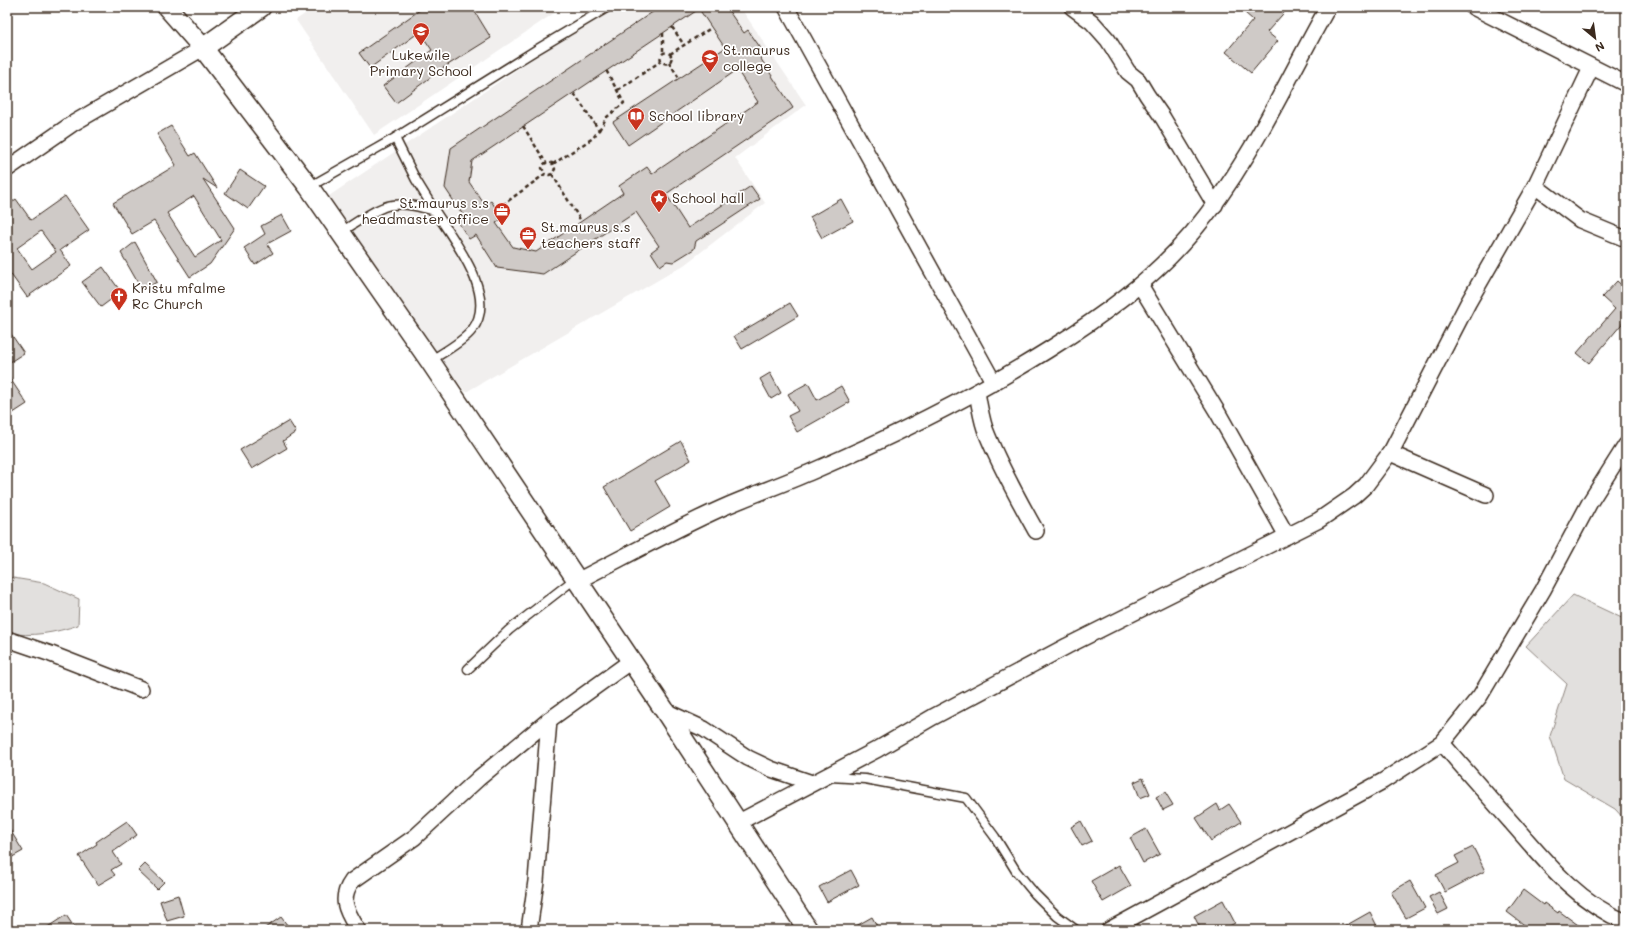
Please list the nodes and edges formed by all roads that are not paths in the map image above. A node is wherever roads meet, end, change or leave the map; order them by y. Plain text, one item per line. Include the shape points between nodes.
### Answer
1 (166, 7) edge
2 (261, 7) edge
3 (608, 7) edge
4 (786, 7) edge
5 (1072, 7) edge
6 (1328, 7) edge
7 (1473, 7) edge
8 (203, 48) junction
9 (1592, 68) junction
10 (1626, 84) edge
11 (395, 138) junction
12 (7, 169) edge
13 (1535, 186) junction
14 (309, 187) junction
15 (1215, 206) junction
16 (435, 212) junction
17 (340, 233) junction
18 (1626, 239) edge
19 (1140, 285) junction
20 (430, 361) junction
21 (994, 383) junction
22 (976, 392) junction
23 (1626, 445) edge
24 (1390, 453) junction
25 (1486, 495) dead end
26 (1036, 531) dead end
27 (1287, 536) junction
28 (577, 579) junction
29 (7, 639) edge
30 (631, 661) junction
31 (468, 669) dead end
32 (141, 689) dead end
33 (665, 711) junction
34 (549, 720) junction
35 (1442, 743) junction
36 (819, 780) junction
37 (739, 822) junction
38 (1620, 924) edge
39 (805, 929) edge
40 (358, 930) edge
41 (529, 930) edge
42 (1076, 930) edge
43 (1109, 930) edge

1 - 8 street
2 - 8 street
3 - 11 lane
4 - 21 street
5 - 15 street via 1092,22 1108,40 1122,64 1138,80
6 - 15 street via 1283,94
7 - 9 street
8 - 12 street via 72,124
8 - 14 street
9 - 10 street
9 - 13 street
11 - 14 lane
11 - 16 lane
13 - 18 street via 1580,220
13 - 24 street via 1468,303
14 - 17 street
15 - 19 street
16 - 17 lane via 419,207 391,205
16 - 20 lane via 468,264 478,285 481,301 479,319 471,331
17 - 20 street
19 - 21 street via 1086,326
19 - 27 street via 1218,413
20 - 28 street
21 - 22 street
22 - 26 street via 985,428
22 - 28 street via 933,416 722,508
23 - 35 street via 1590,502 1543,590 1480,696
24 - 25 street
24 - 27 street via 1366,485 1354,496 1319,520
27 - 36 street via 1060,650
28 - 30 street
28 - 31 lane via 509,630
29 - 32 street
30 - 33 street
30 - 34 street
33 - 36 street via 704,729 748,758 771,769
33 - 37 street
34 - 40 street via 479,778 415,837 348,886 345,896 346,908
34 - 41 street via 536,881
35 - 38 street via 1555,872
35 - 43 street via 1383,781
36 - 37 street
36 - 42 lane via 866,779 966,798 1016,871 1035,894 1057,916
37 - 39 street

